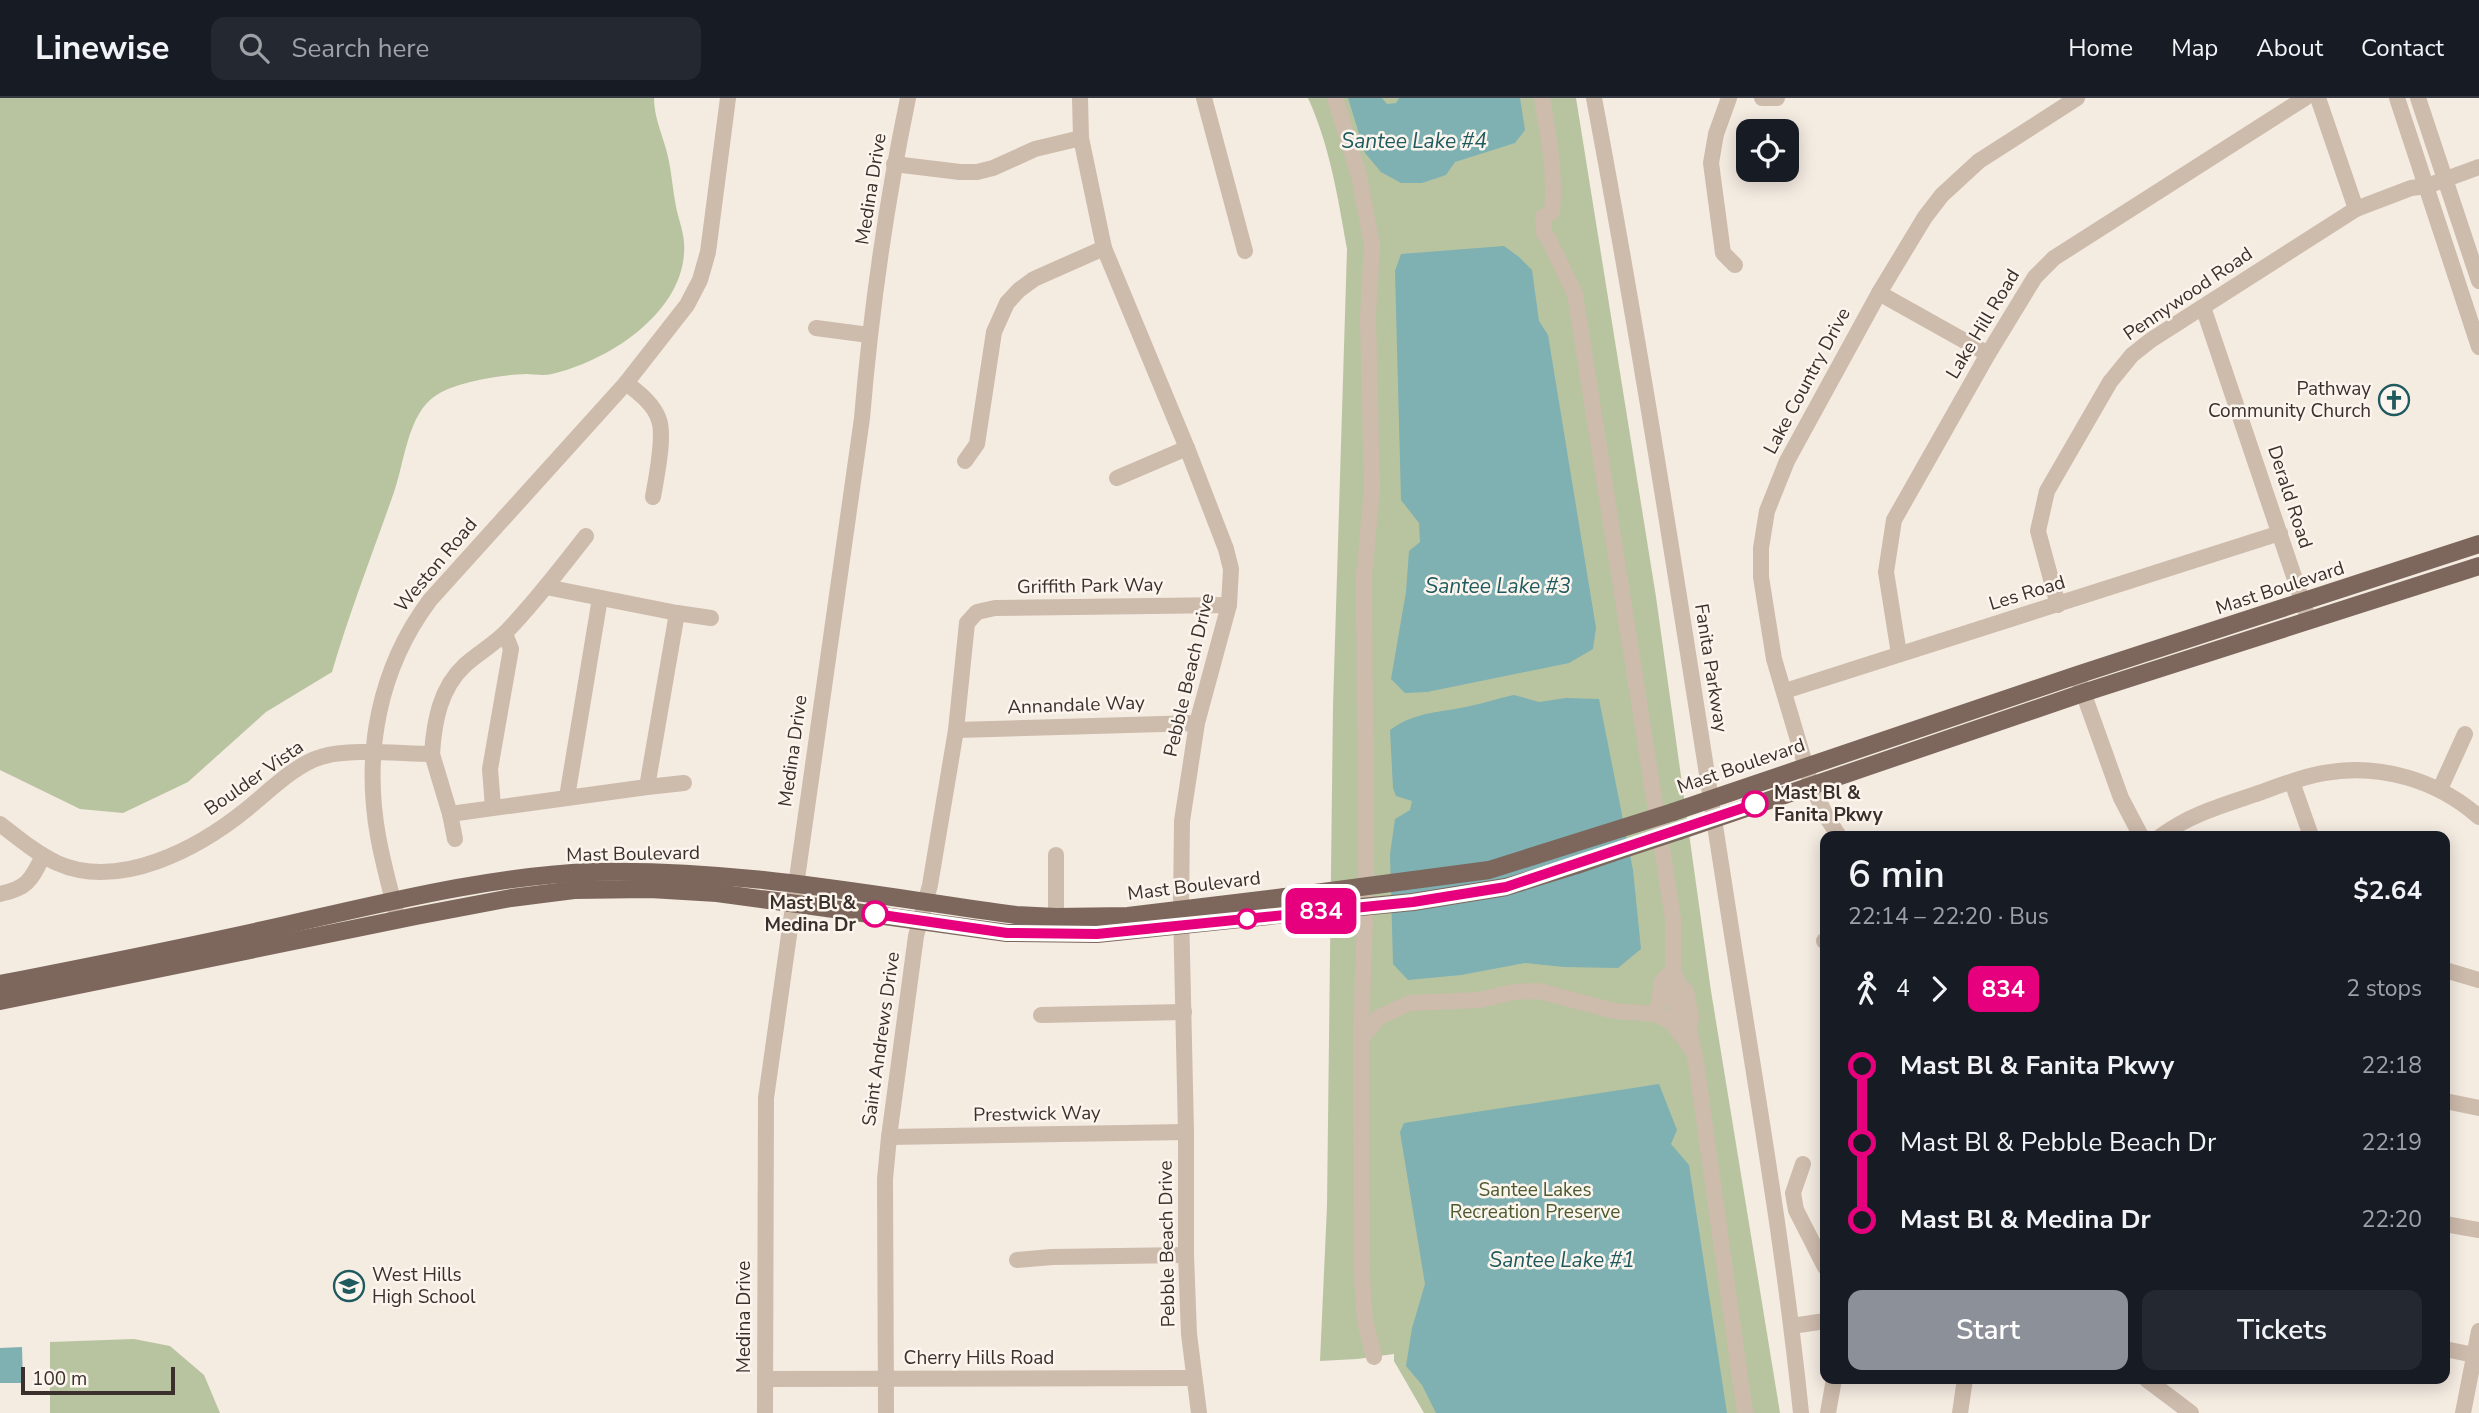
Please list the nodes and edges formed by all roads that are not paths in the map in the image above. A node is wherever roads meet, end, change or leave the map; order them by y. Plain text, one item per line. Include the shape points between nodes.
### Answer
1 (729, 98) edge
2 (908, 98) edge
3 (1080, 98) edge
4 (1204, 98) edge
5 (1335, 98) edge
6 (1542, 98) edge
7 (1594, 98) edge
8 (1729, 98) edge
9 (1762, 98) edge
10 (1777, 98) edge
11 (2077, 98) edge
12 (2305, 98) edge
13 (2318, 98) edge
14 (2397, 98) edge
15 (2418, 98) edge
16 (1081, 138) junction
17 (894, 164) junction
18 (2479, 167) edge
19 (2444, 179) junction
20 (2427, 186) junction
21 (2356, 209) junction
22 (1104, 248) junction
23 (1245, 251) dead end
24 (1734, 265) dead end
25 (2479, 281) edge
26 (1879, 293) junction
27 (2203, 307) junction
28 (816, 328) dead end
29 (869, 335) junction
30 (2479, 347) edge
31 (1987, 354) junction
32 (626, 383) junction
33 (1187, 448) junction
34 (965, 461) dead end
35 (1117, 478) dead end
36 (653, 498) dead end
37 (2280, 533) junction
38 (586, 536) dead end
39 (2479, 544) edge
40 (2479, 566) edge
41 (546, 587) junction
42 (600, 598) junction
43 (2302, 603) junction
44 (1230, 605) junction
45 (2058, 605) junction
46 (677, 613) junction
47 (711, 618) dead end
48 (2309, 621) junction
49 (505, 634) junction
50 (966, 634) joint
51 (1899, 654) junction
52 (2077, 675) junction
53 (1785, 691) junction
54 (2083, 693) junction
55 (1197, 723) junction
56 (956, 730) junction
57 (2465, 734) dead end
58 (373, 754) junction
59 (432, 754) junction
60 (1805, 766) junction
61 (2292, 782) junction
62 (684, 783) dead end
63 (1811, 784) junction
64 (647, 787) junction
65 (2440, 789) junction
66 (567, 797) junction
67 (1711, 797) junction
68 (492, 807) junction
69 (450, 814) junction
70 (2479, 817) edge
71 (1714, 818) junction
72 (0, 824) edge
73 (1836, 831) edge
74 (2138, 831) edge
75 (2169, 831) edge
76 (2309, 831) edge
77 (455, 839) dead end
78 (1056, 855) dead end
79 (43, 856) junction
80 (796, 883) junction
81 (0, 894) edge
82 (393, 900) junction
83 (793, 903) junction
84 (1286, 905) junction
85 (923, 912) junction
86 (1056, 918) junction
87 (1181, 918) junction
88 (398, 920) junction
89 (162, 952) junction
90 (2450, 971) edge
91 (1676, 977) junction
92 (2479, 980) edge
93 (0, 984) edge
94 (69, 988) junction
95 (0, 1001) edge
96 (1184, 1012) junction
97 (1657, 1014) junction
98 (1041, 1015) dead end
99 (1361, 1040) junction
100 (1694, 1053) junction
101 (2450, 1102) edge
102 (2479, 1108) edge
103 (1186, 1132) junction
104 (889, 1137) junction
105 (1803, 1164) dead end
106 (2450, 1225) edge
107 (2479, 1230) edge
108 (1186, 1255) junction
109 (1820, 1257) edge
110 (1017, 1260) dead end
111 (1820, 1322) edge
112 (1792, 1326) junction
113 (2479, 1331) edge
114 (2450, 1350) edge
115 (2474, 1355) junction
116 (1374, 1357) dead end
117 (1194, 1378) junction
118 (765, 1379) junction
119 (886, 1379) junction
120 (1832, 1384) edge
121 (1964, 1384) edge
122 (2153, 1384) edge
123 (765, 1413) edge
124 (886, 1413) edge
125 (1199, 1413) edge
126 (1745, 1413) edge
127 (1801, 1413) edge
128 (1828, 1413) edge
129 (1961, 1413) edge
130 (2191, 1413) edge
131 (2463, 1413) edge

1 - 32 street, Weston Road via 700,280 680,316
2 - 17 street, Medina Drive
3 - 16 street, Pebble Beach Drive
4 - 23 street
5 - 99 street via 1359,176 1372,245
6 - 91 street via 1553,194 1552,212 1543,217 1544,233 1575,294 1673,919
7 - 67 street, Fanita Parkway via 1628,279
8 - 24 street via 1711,163 1723,253
9 - 10 street
11 - 26 street, Lake Country Drive via 1961,176 1925,217
12 - 31 street, Lake Hill Road via 2054,258 2035,277
13 - 21 street
14 - 20 street
15 - 19 street
16 - 17 street via 1035,149 977,172
16 - 22 street, Pebble Beach Drive
17 - 29 street, Medina Drive
18 - 19 street, Pennywood Road
19 - 20 street, Pennywood Road
19 - 25 street
20 - 21 street, Pennywood Road
20 - 30 street
21 - 27 street, Pennywood Road
22 - 33 street, Pebble Beach Drive
22 - 34 street via 1034,279 1007,303 994,332 977,444
26 - 31 street
26 - 53 street, Lake Country Drive via 1787,461 1767,511 1761,577 1774,659
27 - 37 street, Derald Road
27 - 45 street, Pennywood Road via 2151,340 2118,370 2047,491 2038,531
28 - 29 street
29 - 80 street, Medina Drive via 862,418
31 - 51 street, Lake Hill Road via 1894,520 1886,572
32 - 36 street via 643,396 660,420
32 - 58 street, Weston Road via 419,614 385,683
33 - 35 street
33 - 44 street, Pebble Beach Drive via 1226,549 1231,569
37 - 43 street, Derald Road
37 - 45 street, Les Road
38 - 41 street
39 - 43 main road, Mast Boulevard
40 - 48 main road, Mast Boulevard
41 - 42 street
41 - 49 street
42 - 46 street
42 - 66 street
43 - 48 street, Derald Road
43 - 52 main road, Mast Boulevard
44 - 50 street, Griffith Park Way via 985,608 970,619
44 - 55 street, Pebble Beach Drive
45 - 51 street, Les Road
46 - 47 street
46 - 64 street
48 - 54 main road, Mast Boulevard
49 - 59 street via 451,682 441,700
49 - 68 street via 511,649 490,769
50 - 56 street, Saint Andrews Drive
51 - 53 street, Les Road
52 - 54 street
52 - 60 main road, Mast Boulevard
53 - 60 street, Lake Country Drive
54 - 63 main road, Mast Boulevard
54 - 74 street via 2120,798
55 - 56 street, Annandale Way
55 - 87 street, Pebble Beach Drive via 1182,821
56 - 85 street, Saint Andrews Drive
57 - 65 street
58 - 59 street, Boulder Vista
58 - 79 street, Boulder Vista via 319,757 290,774 227,825 149,864 99,871
58 - 82 street, Weston Road via 377,834
59 - 69 street
60 - 63 street, Lake Country Drive
60 - 67 main road, Mast Boulevard
61 - 65 street via 2326,772 2368,771
61 - 75 street via 2201,812
61 - 76 street
62 - 64 street
63 - 71 main road, Mast Boulevard
63 - 73 street, Lake Country Drive
64 - 66 street
65 - 70 street
66 - 68 street
67 - 71 street, Fanita Parkway
67 - 84 main road, Mast Boulevard, bridge via 1489,870
68 - 69 street
69 - 77 street
71 - 84 main road, Mast Boulevard, bridge via 1506,887 1413,902
71 - 112 street, Fanita Parkway
72 - 79 street, Boulder Vista
78 - 86 street
79 - 81 street via 24,886
80 - 82 main road, Mast Boulevard via 685,872 589,873
80 - 83 street, Medina Drive
80 - 85 main road, Mast Boulevard
82 - 88 street, Weston Road
82 - 89 main road, Mast Boulevard
83 - 85 main road, Mast Boulevard
83 - 88 main road, Mast Boulevard via 650,889 574,890
83 - 118 street, Medina Drive via 766,1098
84 - 87 main road, Mast Boulevard
85 - 86 main road, Mast Boulevard
85 - 87 main road, Mast Boulevard via 1007,933 1097,934
85 - 104 street, Saint Andrews Drive
86 - 87 main road, Mast Boulevard
87 - 96 street, Pebble Beach Drive
88 - 94 main road, Mast Boulevard
89 - 93 main road, Mast Boulevard
89 - 94 main road via 145,961 86,975
90 - 92 street
91 - 97 street via 1662,981
91 - 100 street via 1686,990
94 - 95 main road, Mast Boulevard
96 - 98 street
96 - 103 street, Pebble Beach Drive
97 - 99 street via 1614,1012 1539,991 1513,992 1480,1000 1410,1003 1379,1017
97 - 100 street via 1672,1023
99 - 116 street via 1364,1321
100 - 126 street
101 - 102 street
103 - 104 street, Prestwick Way
103 - 108 street, Pebble Beach Drive
104 - 119 street, Saint Andrews Drive
105 - 109 street via 1793,1193 1796,1210
106 - 107 street
108 - 110 street
108 - 117 street, Pebble Beach Drive
111 - 112 street
112 - 127 street, Fanita Parkway
113 - 115 street
114 - 115 street
115 - 131 street
117 - 119 street, Cherry Hills Road
117 - 125 street, Pebble Beach Drive
118 - 119 street, Cherry Hills Road
118 - 123 street, Medina Drive
119 - 124 street, Saint Andrews Drive
120 - 128 street
121 - 129 street
122 - 130 street

